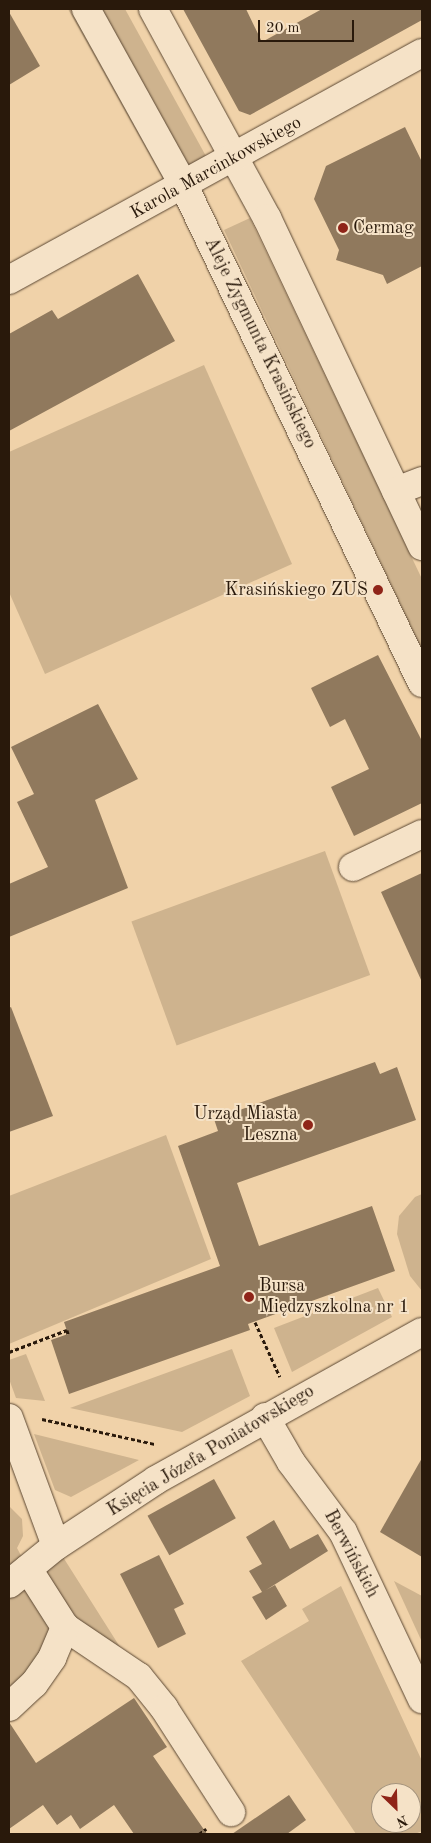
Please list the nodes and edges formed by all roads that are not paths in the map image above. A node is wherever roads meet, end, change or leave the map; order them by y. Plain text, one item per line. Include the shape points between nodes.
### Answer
1 (86, 9) edge
2 (153, 9) edge
3 (422, 53) edge
4 (235, 159) junction
5 (184, 186) junction
6 (9, 280) edge
7 (422, 481) edge
8 (396, 491) junction
9 (422, 546) edge
10 (422, 683) edge
11 (422, 834) edge
12 (353, 867) dead end
13 (422, 1332) edge
14 (265, 1417) junction
15 (9, 1418) edge
16 (56, 1546) junction
17 (18, 1577) edge
18 (65, 1627) junction
19 (422, 1699) edge
20 (9, 1707) edge
21 (231, 1812) dead end

1 - 5 street, Aleje Zygmunta Krasińskiego
2 - 4 street
3 - 4 street, Karola Marcinkowskiego
4 - 5 street, Karola Marcinkowskiego
4 - 8 street via 267,218
5 - 6 street, Karola Marcinkowskiego
5 - 10 street, Aleje Zygmunta Krasińskiego
7 - 8 street
8 - 9 street
11 - 12 street
13 - 14 street, Księcia Józefa Poniatowskiego
14 - 16 street, Księcia Józefa Poniatowskiego via 200,1454
14 - 19 street, Berwińskich via 291,1462 344,1532
15 - 16 street
16 - 17 street, Księcia Józefa Poniatowskiego
17 - 18 street
18 - 20 street via 52,1658 34,1684
18 - 21 street via 139,1677 164,1708

